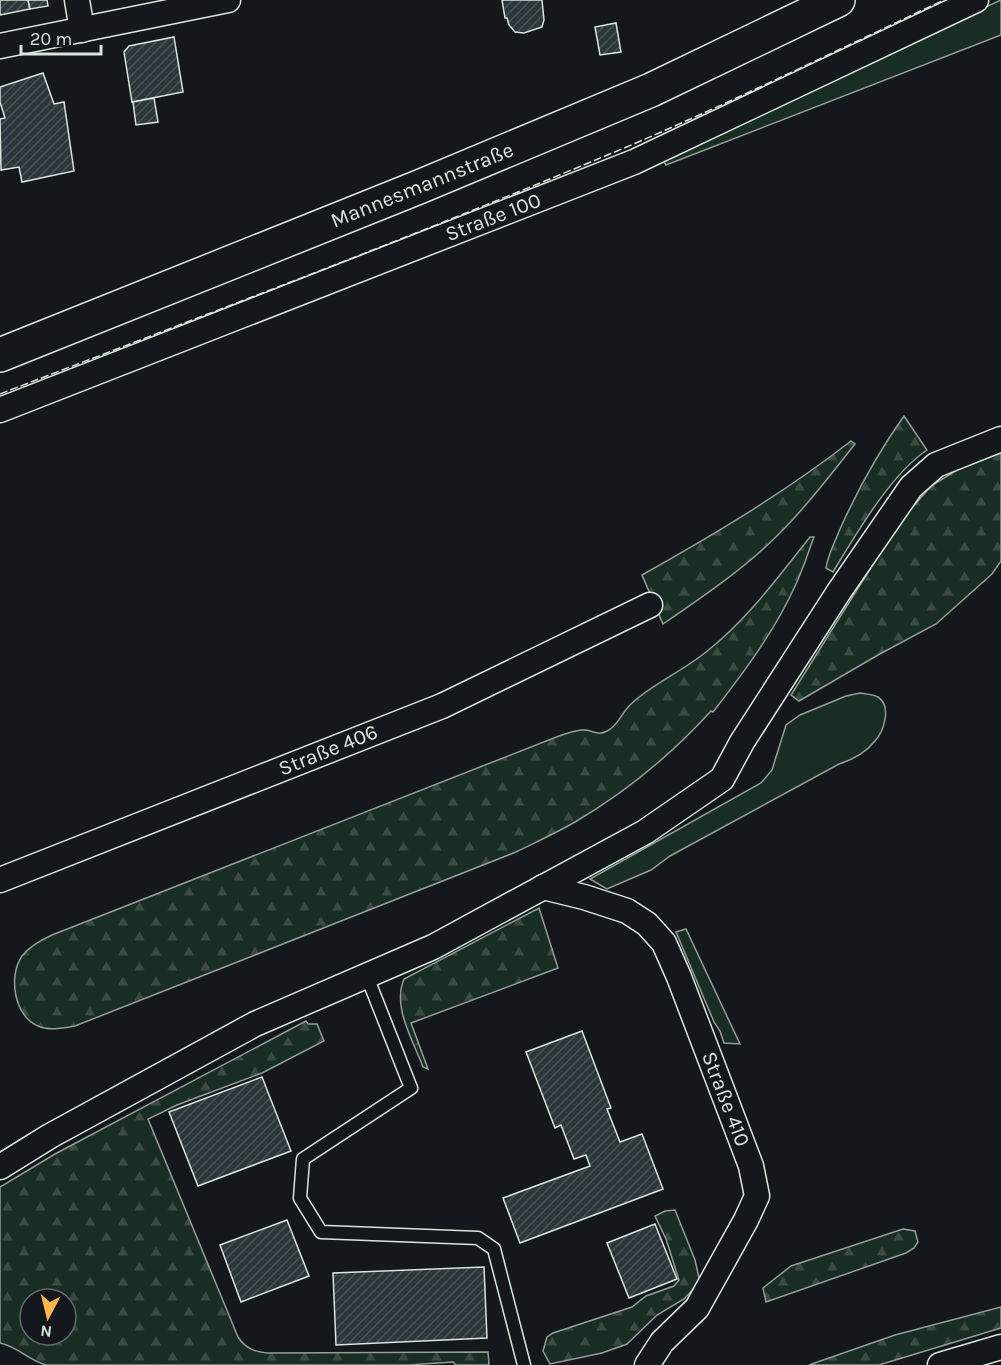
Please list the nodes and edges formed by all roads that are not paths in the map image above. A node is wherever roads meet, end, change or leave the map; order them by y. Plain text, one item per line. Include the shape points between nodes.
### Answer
1 (77, 0) edge
2 (228, 0) edge
3 (838, 0) edge
4 (976, 0) edge
5 (82, 30) junction
6 (0, 46) edge
7 (0, 355) edge
8 (0, 410) edge
9 (1001, 439) edge
10 (650, 605) dead end
11 (0, 880) edge
12 (543, 887) junction
13 (366, 974) junction
14 (0, 1167) edge
15 (1001, 1347) edge
16 (524, 1365) edge
17 (647, 1365) edge
18 (940, 1365) edge

1 - 5 street
2 - 5 street
3 - 7 main road, Mannesmannstraße via 640,95
4 - 8 street, Straße 100 via 634,162
5 - 6 street
9 - 12 street via 936,465 911,487 742,742 722,779 645,832
10 - 11 street, Straße 406 via 442,706
12 - 13 street via 433,947
12 - 17 street, Straße 410 via 627,911 647,924 664,943 751,1166 757,1196 746,1220 697,1308 662,1342
13 - 14 street via 255,1024
13 - 16 lane via 411,1088 303,1158 300,1198 321,1232 478,1238 494,1249
15 - 18 street

